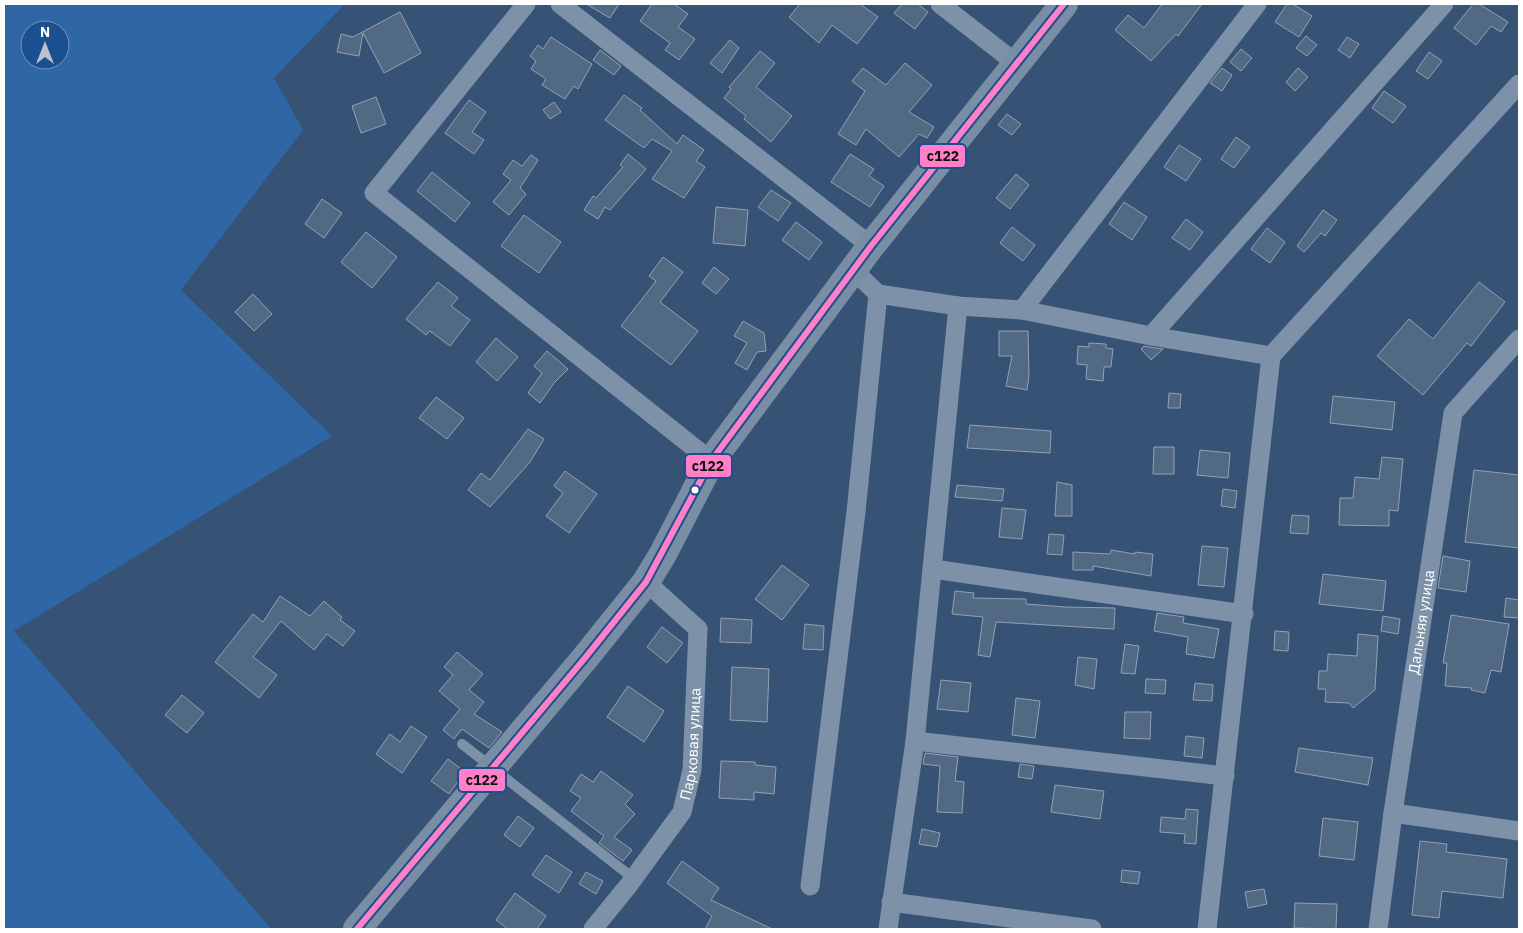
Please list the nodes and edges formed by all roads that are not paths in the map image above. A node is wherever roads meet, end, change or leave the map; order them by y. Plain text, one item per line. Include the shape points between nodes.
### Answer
1 (526, 4) edge
2 (560, 4) edge
3 (940, 4) edge
4 (1064, 4) edge
5 (1257, 4) edge
6 (1444, 4) edge
7 (1017, 64) junction
8 (1519, 84) edge
9 (871, 246) junction
10 (853, 270) junction
11 (878, 294) junction
12 (958, 306) junction
13 (1022, 310) junction
14 (1151, 336) junction
15 (1519, 339) edge
16 (1271, 356) junction
17 (711, 460) junction
18 (933, 569) junction
19 (646, 582) junction
20 (1244, 614) junction
21 (915, 741) junction
22 (462, 744) dead end
23 (492, 767) junction
24 (1225, 776) junction
25 (1393, 813) junction
26 (1519, 831) edge
27 (634, 878) junction
28 (810, 886) dead end
29 (891, 902) junction
30 (358, 929) edge
31 (593, 929) edge
32 (888, 929) edge
33 (1092, 929) edge
34 (1207, 929) edge
35 (1378, 929) edge

1 - 17 street via 374,193
2 - 9 street
3 - 7 street
4 - 7 street
5 - 13 street
6 - 14 street
7 - 9 street
8 - 16 street
9 - 10 street
10 - 11 street
10 - 17 street
11 - 12 street
11 - 28 street via 855,522
12 - 13 street
12 - 18 street
13 - 14 street
14 - 16 street
15 - 25 street, Дальняя улица via 1453,413
16 - 20 street
17 - 19 street
18 - 20 street
18 - 21 street
19 - 23 street
19 - 27 street, Парковая улица via 698,630 692,770 682,812
20 - 24 street
21 - 24 street
21 - 29 street
22 - 23 lane
23 - 27 lane
23 - 30 street
24 - 34 street
25 - 26 street
25 - 35 street, Дальняя улица
27 - 31 street, Парковая улица
29 - 32 street
29 - 33 street

